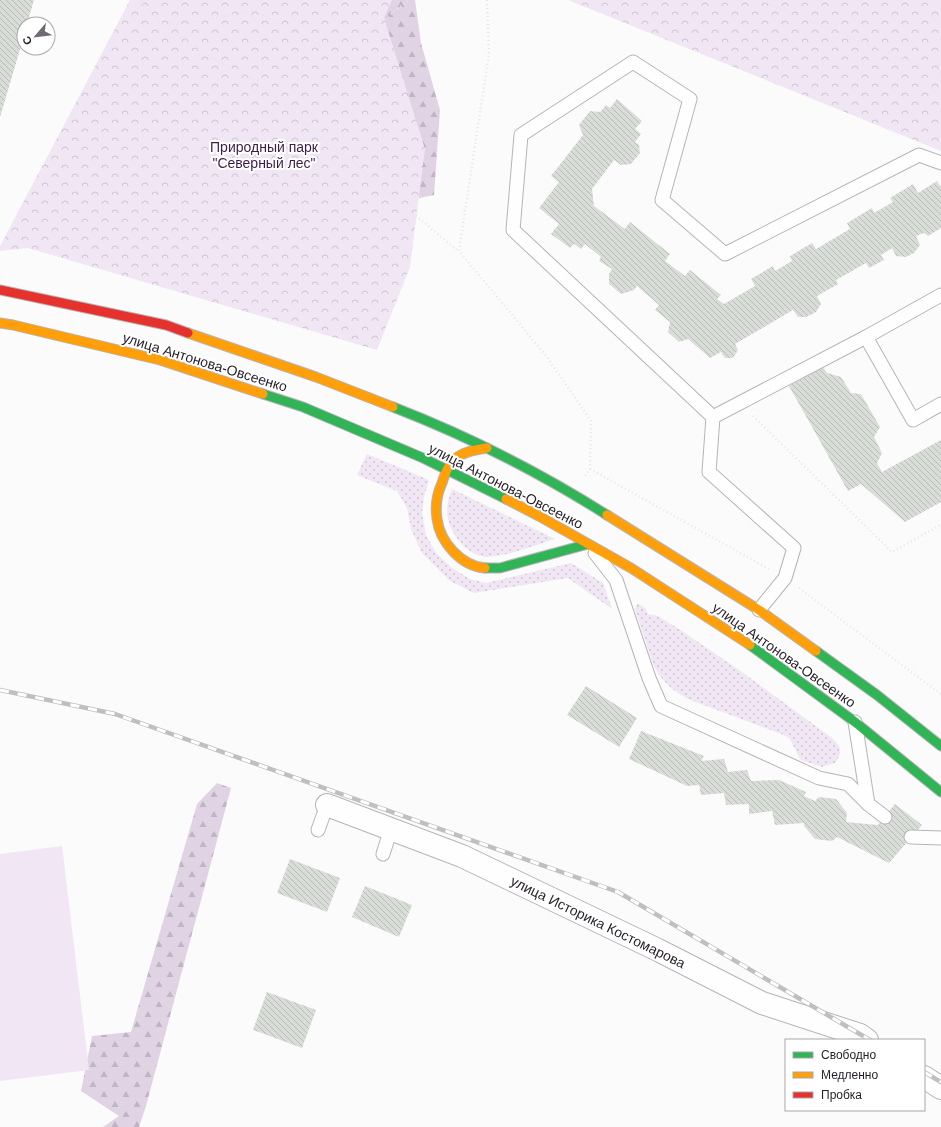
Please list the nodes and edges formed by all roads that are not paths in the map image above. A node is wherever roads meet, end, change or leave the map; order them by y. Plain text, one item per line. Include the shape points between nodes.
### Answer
1 (941, 163) edge
2 (0, 290) edge
3 (941, 295) edge
4 (0, 323) edge
5 (866, 337) junction
6 (941, 404) edge
7 (713, 417) junction
8 (487, 448) junction
9 (446, 470) junction
10 (588, 544) junction
11 (759, 610) junction
12 (855, 722) junction
13 (941, 746) edge
14 (941, 792) edge
15 (868, 804) junction
16 (327, 805) joint
17 (885, 816) dead end
18 (391, 829) junction
19 (318, 830) dead end
20 (911, 837) dead end
21 (941, 838) edge
22 (383, 854) dead end
23 (866, 1039) edge
24 (925, 1078) edge
25 (941, 1088) edge

1 - 7 lane via 920,155 725,254 662,200 690,99 633,62 521,135 513,230
2 - 8 highway, улица Антонова-Овсеенко via 166,325 316,377 436,424
3 - 5 lane
4 - 9 highway, улица Антонова-Овсеенко via 160,360 296,404
5 - 6 lane via 913,420
5 - 7 lane
7 - 11 lane via 709,472 794,548 785,578
8 - 9 highway via 467,452 456,458
8 - 11 highway, улица Антонова-Овсеенко via 573,493
9 - 10 highway, улица Антонова-Овсеенко via 539,516
9 - 10 highway via 437,495 438,522 448,545 468,562 476,566 500,568
10 - 12 highway, улица Антонова-Овсеенко via 631,568 748,643
10 - 15 lane via 616,580 661,706 819,778 848,784
11 - 13 highway, улица Антонова-Овсеенко via 877,695
12 - 14 highway, улица Антонова-Овсеенко
12 - 15 lane
15 - 17 lane
16 - 18 street, улица Историка Костомарова
16 - 19 lane
18 - 22 lane
18 - 23 street, улица Историка Костомарова via 462,856 762,1002
20 - 21 lane
24 - 25 street

